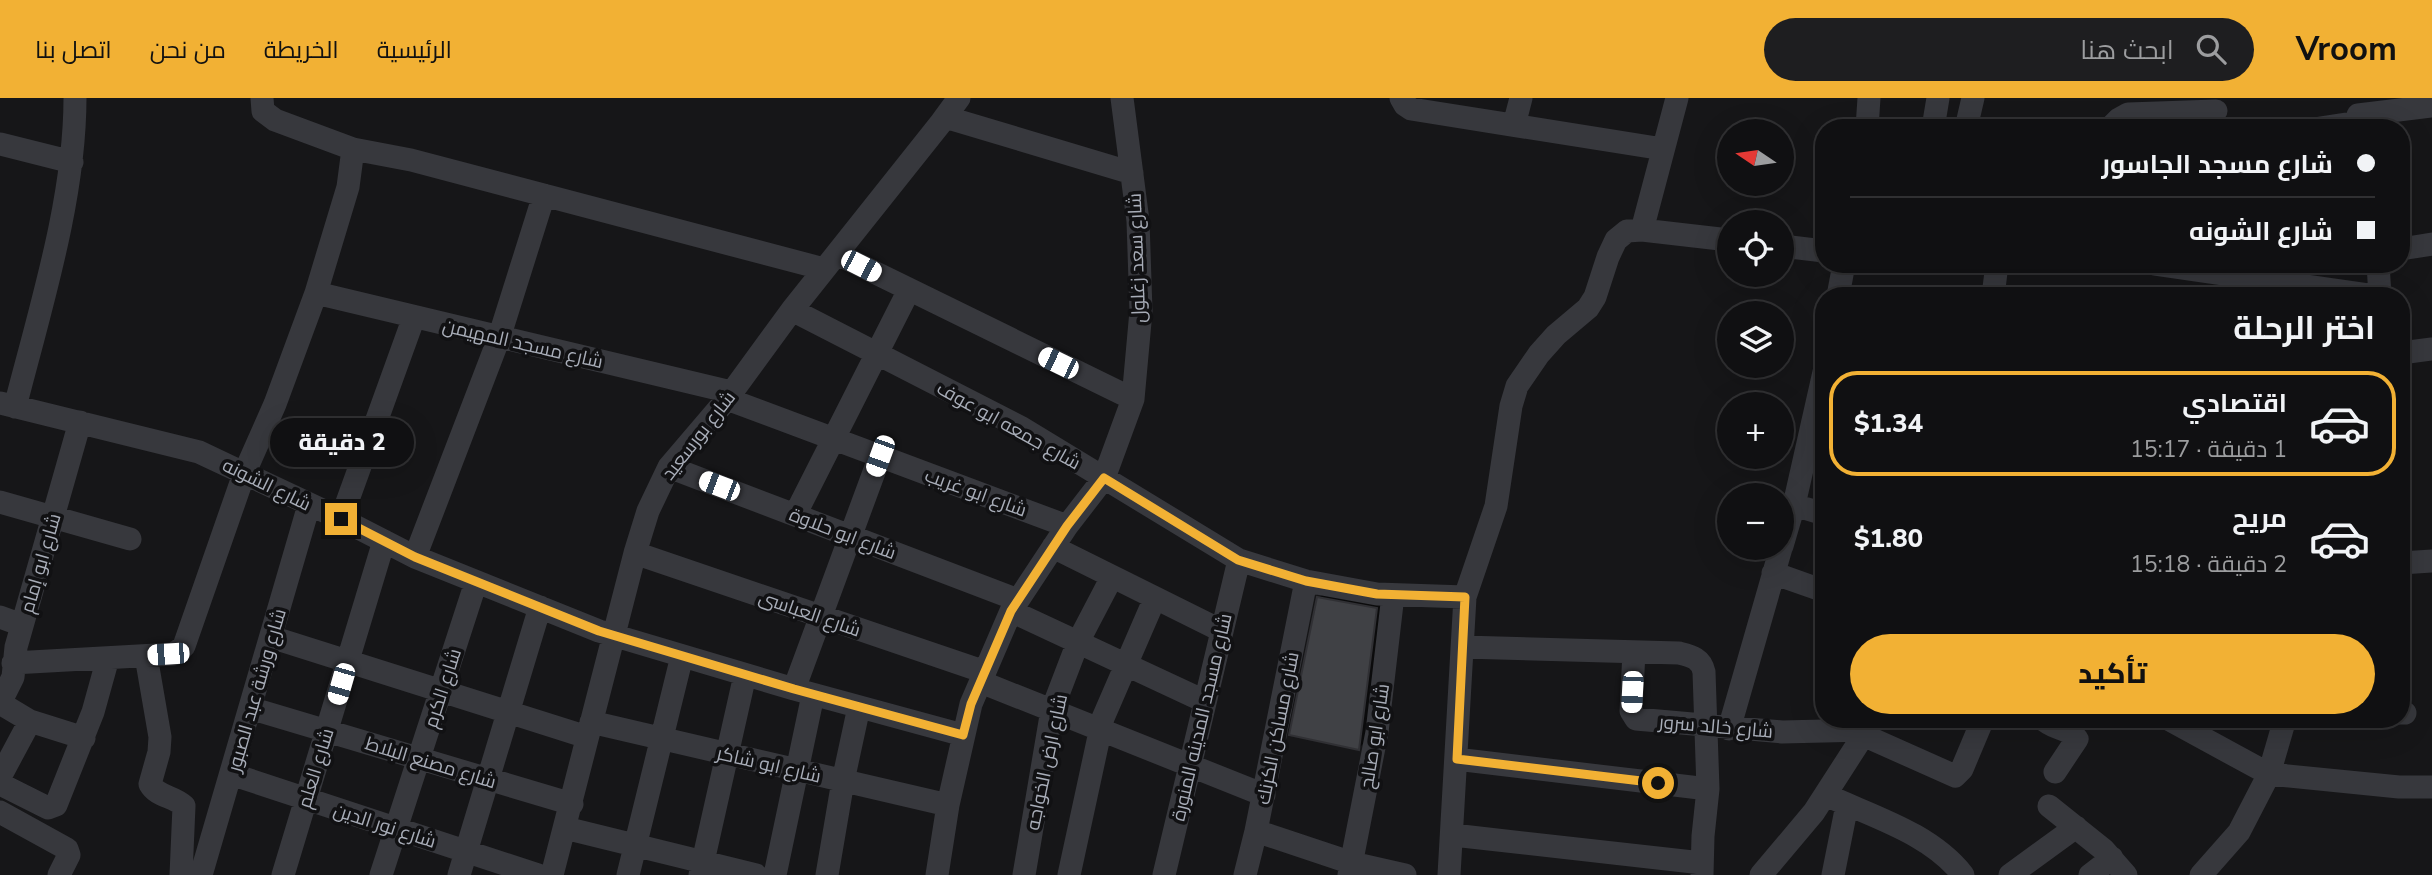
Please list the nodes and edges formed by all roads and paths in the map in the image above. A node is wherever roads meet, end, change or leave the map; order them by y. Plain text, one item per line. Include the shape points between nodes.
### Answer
1 (75, 98) edge
2 (262, 98) edge
3 (959, 98) edge
4 (1122, 98) edge
5 (1401, 98) edge
6 (1521, 98) edge
7 (1677, 98) edge
8 (1869, 98) edge
9 (1938, 98) edge
10 (1973, 98) edge
11 (2432, 106) edge
12 (2216, 112) edge
13 (2158, 113) edge
14 (2358, 116) edge
15 (945, 117) junction
16 (1868, 119) edge
17 (1934, 119) edge
18 (1968, 119) edge
19 (2119, 119) edge
20 (1514, 125) junction
21 (0, 144) edge
22 (354, 149) junction
23 (1663, 149) junction
24 (72, 162) junction
25 (1132, 173) junction
26 (544, 195) junction
27 (1642, 230) junction
28 (1717, 239) edge
29 (2432, 244) edge
30 (1794, 247) edge
31 (2410, 248) edge
32 (1815, 250) edge
33 (831, 262) junction
34 (2196, 273) edge
35 (2218, 278) edge
36 (2298, 287) edge
37 (909, 290) junction
38 (316, 293) junction
39 (792, 310) junction
40 (414, 317) junction
41 (499, 338) junction
42 (2432, 349) edge
43 (2410, 353) edge
44 (876, 355) junction
45 (729, 395) junction
46 (1133, 399) junction
47 (8, 405) edge
48 (80, 422) junction
49 (834, 438) junction
50 (1815, 446) edge
51 (880, 456) junction
52 (668, 467) junction
53 (244, 474) junction
54 (1104, 478) junction
55 (0, 502) edge
56 (309, 505) junction
57 (1794, 505) joint
58 (1815, 511) edge
59 (795, 515) junction
60 (53, 517) junction
61 (341, 519) junction
62 (1067, 526) junction
63 (851, 536) junction
64 (130, 539) dead end
65 (384, 541) junction
66 (1053, 547) junction
67 (635, 553) junction
68 (415, 557) junction
69 (1238, 560) junction
70 (1777, 560) edge
71 (2432, 561) edge
72 (2410, 562) edge
73 (1773, 573) junction
74 (1112, 577) junction
75 (1306, 581) junction
76 (476, 582) junction
77 (1815, 588) edge
78 (1393, 595) junction
79 (1465, 597) junction
80 (1155, 598) junction
81 (1015, 605) junction
82 (540, 607) junction
83 (821, 616) junction
84 (0, 617) edge
85 (22, 625) junction
86 (1222, 631) junction
87 (614, 636) junction
88 (271, 637) junction
89 (1078, 642) junction
90 (1463, 646) junction
91 (1634, 652) junction
92 (146, 656) junction
93 (682, 656) junction
94 (108, 658) junction
95 (348, 661) junction
96 (13, 663) junction
97 (1125, 664) junction
98 (745, 675) junction
99 (983, 677) junction
100 (441, 691) junction
101 (803, 692) junction
102 (1204, 701) junction
103 (0, 703) edge
104 (859, 707) junction
105 (250, 708) junction
106 (1052, 710) junction
107 (508, 712) junction
108 (30, 721) junction
109 (1705, 727) junction
110 (1868, 728) edge
111 (1979, 728) edge
112 (2059, 728) edge
113 (2185, 728) edge
114 (2282, 728) edge
115 (1099, 729) junction
116 (1729, 729) junction
117 (589, 730) junction
118 (327, 731) junction
119 (963, 735) junction
120 (84, 738) junction
121 (662, 739) junction
122 (727, 754) junction
123 (419, 758) junction
124 (1457, 759) junction
125 (1189, 766) junction
126 (797, 770) junction
127 (2054, 772) dead end
128 (231, 774) junction
129 (2269, 774) junction
130 (0, 777) edge
131 (488, 779) junction
132 (843, 781) junction
133 (0, 784) edge
134 (2432, 787) edge
135 (1708, 789) junction
136 (1264, 795) junction
137 (1826, 795) junction
138 (306, 799) junction
139 (572, 804) junction
140 (948, 805) junction
141 (1847, 805) junction
142 (2049, 806) dead end
143 (0, 812) edge
144 (2076, 827) junction
145 (396, 828) junction
146 (565, 828) junction
147 (1256, 831) junction
148 (1452, 835) junction
149 (636, 845) junction
150 (466, 851) junction
151 (2119, 866) edge
152 (701, 868) edge
153 (1350, 869) edge
154 (1702, 869) edge
155 (60, 875) edge
156 (181, 875) edge
157 (201, 875) edge
158 (283, 875) edge
159 (381, 875) edge
160 (459, 875) edge
161 (538, 875) edge
162 (552, 875) edge
163 (628, 875) edge
164 (756, 875) edge
165 (775, 875) edge
166 (827, 875) edge
167 (937, 875) edge
168 (1024, 875) edge
169 (1069, 875) edge
170 (1164, 875) edge
171 (1245, 875) edge
172 (1405, 875) edge
173 (1449, 875) edge
174 (1761, 875) edge
175 (1833, 875) edge
176 (1963, 875) edge
177 (2010, 875) edge
178 (2090, 875) edge
179 (2202, 875) edge

1 - 24 street
2 - 22 street via 263,111 275,120
3 - 15 street, شارع بورسعيد
4 - 25 street, شارع سعد زغلول
5 - 20 street via 1411,108
6 - 20 street
7 - 23 street
8 - 16 street
9 - 17 street
10 - 18 street
11 - 14 street
12 - 13 street
13 - 19 street via 2128,114
15 - 25 street
15 - 33 street, شارع بورسعيد
20 - 23 street
21 - 24 street
22 - 26 street
22 - 38 street via 348,187
23 - 27 street
24 - 47 street via 51,260
25 - 46 street, شارع سعد زغلول via 1141,311
26 - 33 street
26 - 41 street
27 - 28 street
27 - 79 street via 1627,231 1616,240 1588,308 1556,335 1517,386 1496,506
29 - 31 street
30 - 32 street
33 - 37 street
33 - 39 street, شارع بورسعيد
34 - 35 street
35 - 36 street
37 - 44 street
37 - 46 street
38 - 40 street, شارع مسجد المهيمن
38 - 53 street
39 - 44 street, شارع جمعه ابو عوف
39 - 45 street, شارع بورسعيد
40 - 41 street, شارع مسجد المهيمن
40 - 61 street
41 - 45 street, شارع مسجد المهيمن
41 - 68 street
42 - 43 street
44 - 49 street
44 - 54 street, شارع جمعه ابو عوف via 1022,428
45 - 49 street, شارع ابو غريب
45 - 52 street, شارع بورسعيد
46 - 54 street, شارع سعد زغلول
47 - 48 street, شارع الشونه
48 - 53 street, شارع الشونه via 188,448
48 - 60 street, شارع ابو إمام
49 - 51 street, شارع ابو غريب
49 - 59 street
50 - 57 street
51 - 62 street, شارع ابو غريب
51 - 63 street
52 - 59 street, شارع ابو حلاوة
52 - 67 street, شارع بورسعيد
53 - 56 street, شارع الشونه
53 - 92 street via 186,640 174,654
54 - 62 street, شارع سعد زغلول
54 - 69 street, شارع جمعه ابو عوف
55 - 60 street
56 - 61 street, شارع الشونه
56 - 88 street, شارع ورشة عبد الصبور
57 - 58 street
59 - 63 street, شارع ابو حلاوة
60 - 64 street
60 - 85 street, شارع ابو إمام
61 - 65 street, شارع الشونه
62 - 66 street, شارع سعد زغلول
63 - 81 street, شارع ابو حلاوة
63 - 83 street
65 - 68 street, شارع الشونه
65 - 95 street, شارع العلم
66 - 74 street
66 - 81 street, شارع سعد زغلول
67 - 83 street, شارع العباسى
67 - 87 street, شارع بورسعيد
68 - 76 street, شارع الشونه
69 - 75 street, شارع جمعه ابو عوف
69 - 86 street, شارع مسجد المدينه المنورة
70 - 73 street
71 - 72 street
73 - 77 street
73 - 116 street
74 - 80 street
74 - 89 street, شارع ارض الخواجه
75 - 78 street, شارع جمعه ابو عوف
75 - 136 street, شارع مساكن الكرنك
76 - 82 street, شارع الشونه
76 - 100 street, شارع الكرم
78 - 79 street, شارع جمعه ابو عوف
78 - 153 street, شارع ابو صالح via 1377,732
79 - 90 street
80 - 86 street
80 - 97 street
81 - 89 street
81 - 99 street, شارع سعد زغلول
82 - 87 street, شارع الشونه
82 - 107 street
83 - 99 street, شارع العباسى
83 - 101 street
84 - 85 street
85 - 96 street, شارع ابو إمام
86 - 102 street, شارع مسجد المدينه المنورة
87 - 93 street, شارع الشونه
87 - 117 street, شارع بورسعيد
88 - 95 street, شارع ابو شاكر
88 - 105 street, شارع ورشة عبد الصبور
89 - 97 street
89 - 106 street, شارع ارض الخواجه
90 - 91 street
90 - 124 street
91 - 109 street via 1679,653 1703,665
91 - 109 street, شارع خالد سرور via 1633,718
92 - 94 street
92 - 156 street via 160,737 150,784 184,806
93 - 98 street, شارع الشونه
93 - 121 street
94 - 96 street
94 - 120 street
95 - 100 street, شارع ابو شاكر
95 - 118 street, شارع العلم
96 - 103 street, شارع ابو إمام via 11,681
97 - 102 street
97 - 115 street
98 - 101 street, شارع الشونه
98 - 122 street
99 - 106 street, شارع العباسى
99 - 119 street, شارع سعد زغلول
100 - 107 street, شارع ابو شاكر
100 - 123 street, شارع الكرم
101 - 104 street, شارع الشونه
101 - 126 street
102 - 125 street, شارع مسجد المدينه المنورة
103 - 108 street
104 - 119 street, شارع الشونه
104 - 132 street
105 - 118 street, شارع مصنع البلاط
105 - 128 street, شارع ورشة عبد الصبور
106 - 115 street, شارع العباسى
106 - 168 street, شارع ارض الخواجه
107 - 117 street, شارع ابو شاكر
107 - 131 street
108 - 120 street
108 - 130 street
109 - 116 street, شارع خالد سرور
109 - 135 street
110 - 111 street via 1955,776
110 - 116 street, شارع خالد سرور
110 - 137 street
112 - 127 street via 2072,733 2077,743
113 - 129 street
114 - 129 street
115 - 125 street, شارع العباسى
115 - 169 street
117 - 121 street, شارع ابو شاكر
117 - 139 street, شارع بورسعيد
118 - 123 street, شارع مصنع البلاط
118 - 138 street, شارع العلم
119 - 140 street, شارع سعد زغلول
120 - 133 street via 52,807
121 - 122 street, شارع ابو شاكر
121 - 149 street
122 - 126 street, شارع ابو شاكر
122 - 152 street
123 - 131 street, شارع مصنع البلاط
123 - 145 street, شارع الكرم
124 - 135 street
124 - 148 street
125 - 136 street, شارع العباسى
125 - 170 street, شارع مسجد المدينه المنورة
126 - 132 street, شارع ابو شاكر
126 - 165 street
128 - 138 street, شارع نور الدين
128 - 157 street, شارع ورشة عبد الصبور
129 - 134 street
129 - 179 street via 2239,832
131 - 139 street, شارع مصنع البلاط
131 - 150 street
132 - 140 street, شارع ابو شاكر
132 - 166 street
135 - 154 street
136 - 147 street, شارع مساكن الكرنك
137 - 141 street
137 - 174 street
138 - 145 street, شارع نور الدين
138 - 158 street, شارع العلم
139 - 146 street, شارع بورسعيد
140 - 167 street, شارع سعد زغلول
141 - 175 street
141 - 176 street via 1932,845
142 - 144 street
143 - 155 street via 67,849
144 - 151 street
144 - 177 street
145 - 150 street, شارع نور الدين
145 - 159 street, شارع الكرم
146 - 149 street
146 - 162 street, شارع بورسعيد
147 - 153 street
147 - 171 street, شارع مساكن الكرنك
148 - 154 street
148 - 173 street
149 - 152 street
149 - 163 street
150 - 160 street
150 - 161 street, شارع نور الدين
151 - 178 street
152 - 164 street
153 - 172 street

